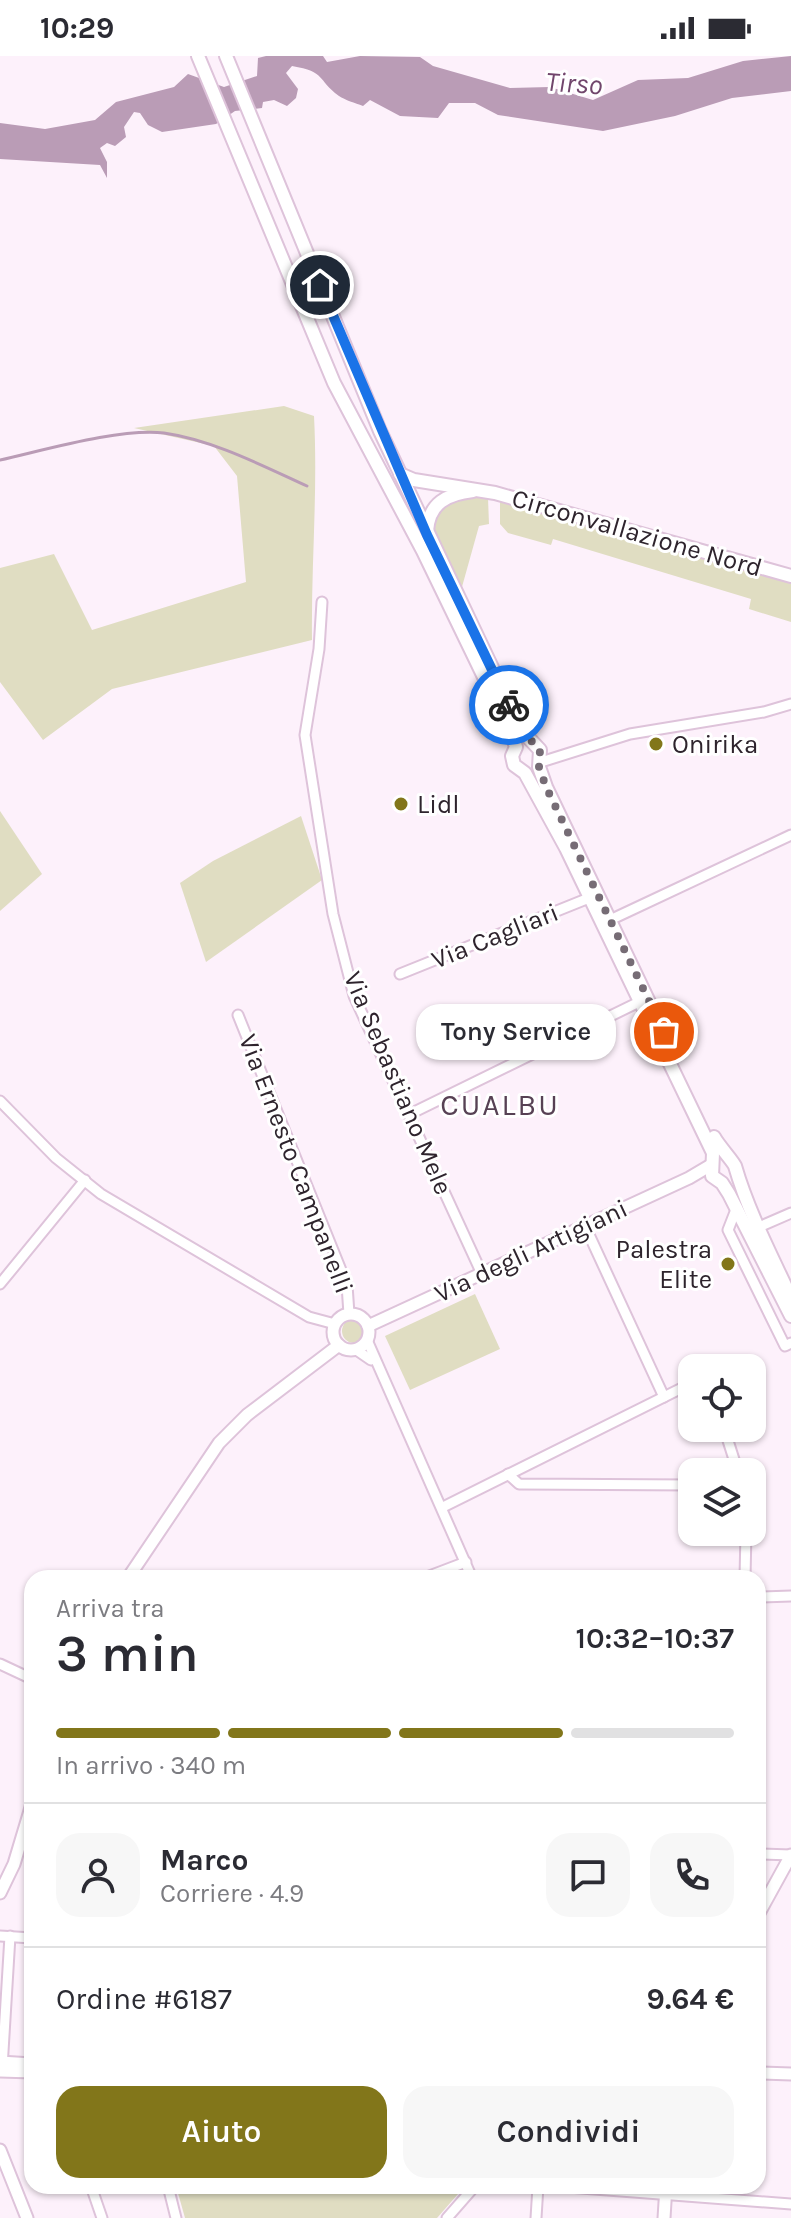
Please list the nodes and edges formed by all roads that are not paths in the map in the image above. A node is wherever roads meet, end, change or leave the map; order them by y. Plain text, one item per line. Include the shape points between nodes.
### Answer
1 (198, 56) edge
2 (226, 56) edge
3 (400, 474) junction
4 (482, 491) junction
5 (427, 544) junction
6 (791, 576) edge
7 (322, 602) dead end
8 (791, 704) edge
9 (534, 745) junction
10 (516, 747) junction
11 (562, 754) junction
12 (540, 765) junction
13 (525, 773) junction
14 (791, 835) edge
15 (589, 898) junction
16 (610, 920) junction
17 (400, 974) dead end
18 (639, 1002) junction
19 (238, 1015) dead end
20 (0, 1101) edge
21 (410, 1114) junction
22 (717, 1161) junction
23 (735, 1174) junction
24 (693, 1176) junction
25 (85, 1180) junction
26 (719, 1182) junction
27 (737, 1207) junction
28 (791, 1213) edge
29 (585, 1226) junction
30 (759, 1227) junction
31 (482, 1274) junction
32 (0, 1284) edge
33 (791, 1298) edge
34 (349, 1314) junction
35 (791, 1316) edge
36 (335, 1324) junction
37 (368, 1326) junction
38 (367, 1340) junction
39 (791, 1343) edge
40 (339, 1345) junction
41 (355, 1349) junction
42 (374, 1362) junction
43 (678, 1390) edge
44 (664, 1397) junction
45 (508, 1474) junction
46 (678, 1485) edge
47 (443, 1507) junction
48 (746, 1546) edge
49 (466, 1562) junction
50 (133, 1570) edge
51 (445, 1570) edge
52 (469, 1570) edge
53 (745, 1570) edge
54 (791, 1596) edge
55 (766, 1597) edge
56 (0, 1664) edge
57 (24, 1675) edge
58 (24, 1831) edge
59 (766, 1854) edge
60 (791, 1855) edge
61 (0, 1893) edge
62 (766, 1900) edge
63 (5, 1936) edge
64 (24, 2065) edge
65 (1, 2067) edge
66 (24, 2071) edge
67 (766, 2073) edge
68 (791, 2074) edge
69 (0, 2150) edge
70 (94, 2194) edge
71 (170, 2194) edge
72 (469, 2194) edge
73 (538, 2194) edge
74 (666, 2194) edge
75 (695, 2194) edge
76 (791, 2204) edge
77 (450, 2217) edge
78 (27, 2218) edge
79 (102, 2218) edge
80 (176, 2218) edge
81 (536, 2218) edge
82 (664, 2218) edge

1 - 5 main road via 328,369
2 - 3 main road
3 - 4 main road, Circonvallazione Nord
3 - 5 main road
4 - 5 main road, Circonvallazione Nord via 457,493 437,503 428,516
4 - 6 main road, Circonvallazione Nord
5 - 9 main road, Via Cagliari
5 - 10 main road, Via Cagliari
7 - 21 street, Via Sebastiano Mele via 305,735 316,822 354,996
8 - 11 street via 672,725
9 - 10 main road
9 - 11 street
9 - 12 main road, Via Cagliari
10 - 13 main road, Via Cagliari via 512,761
11 - 12 street
12 - 13 main road
12 - 16 main road, Via Cagliari
13 - 15 main road, Via Cagliari
14 - 16 street
15 - 17 street, Via Cagliari
15 - 18 main road, Via Cagliari
16 - 22 main road, Via Cagliari
18 - 21 street
18 - 22 main road, Via Cagliari
19 - 34 street, Via Ernesto Campanelli via 347,1285
20 - 25 street
21 - 31 street, Via Sebastiano Mele
22 - 23 main road, Via Cagliari via 734,1164
22 - 24 street, Via degli Artigiani
22 - 26 main road, Via Cagliari via 711,1173
23 - 26 main road
23 - 30 main road, Via Cagliari
24 - 26 street
24 - 29 street, Via degli Artigiani
25 - 32 street
25 - 36 street via 309,1317
26 - 27 main road, Via Cagliari
27 - 35 main road, Via Cagliari
27 - 39 street via 728,1230 785,1346
28 - 30 street
29 - 31 street, Via degli Artigiani
29 - 44 street
30 - 33 main road, Via Cagliari
31 - 37 street, Via degli Artigiani
34 - 36 street, Via Ernesto Campanelli
34 - 37 street, Via Ernesto Campanelli
36 - 40 street, Via Ernesto Campanelli via 333,1335
37 - 38 street
38 - 41 street
38 - 42 street
40 - 41 street
40 - 50 street via 219,1443
41 - 42 street
42 - 47 street
43 - 44 street
44 - 45 street
45 - 46 street via 519,1484
45 - 47 street
47 - 49 street
48 - 53 street
49 - 51 street
49 - 52 street
54 - 55 street
56 - 57 street
58 - 61 street
59 - 60 street
60 - 62 street
63 - 65 street
64 - 65 street
65 - 66 street
67 - 68 street
69 - 78 street
70 - 79 street
71 - 80 street
72 - 77 street
73 - 81 street
74 - 82 street
75 - 76 street

